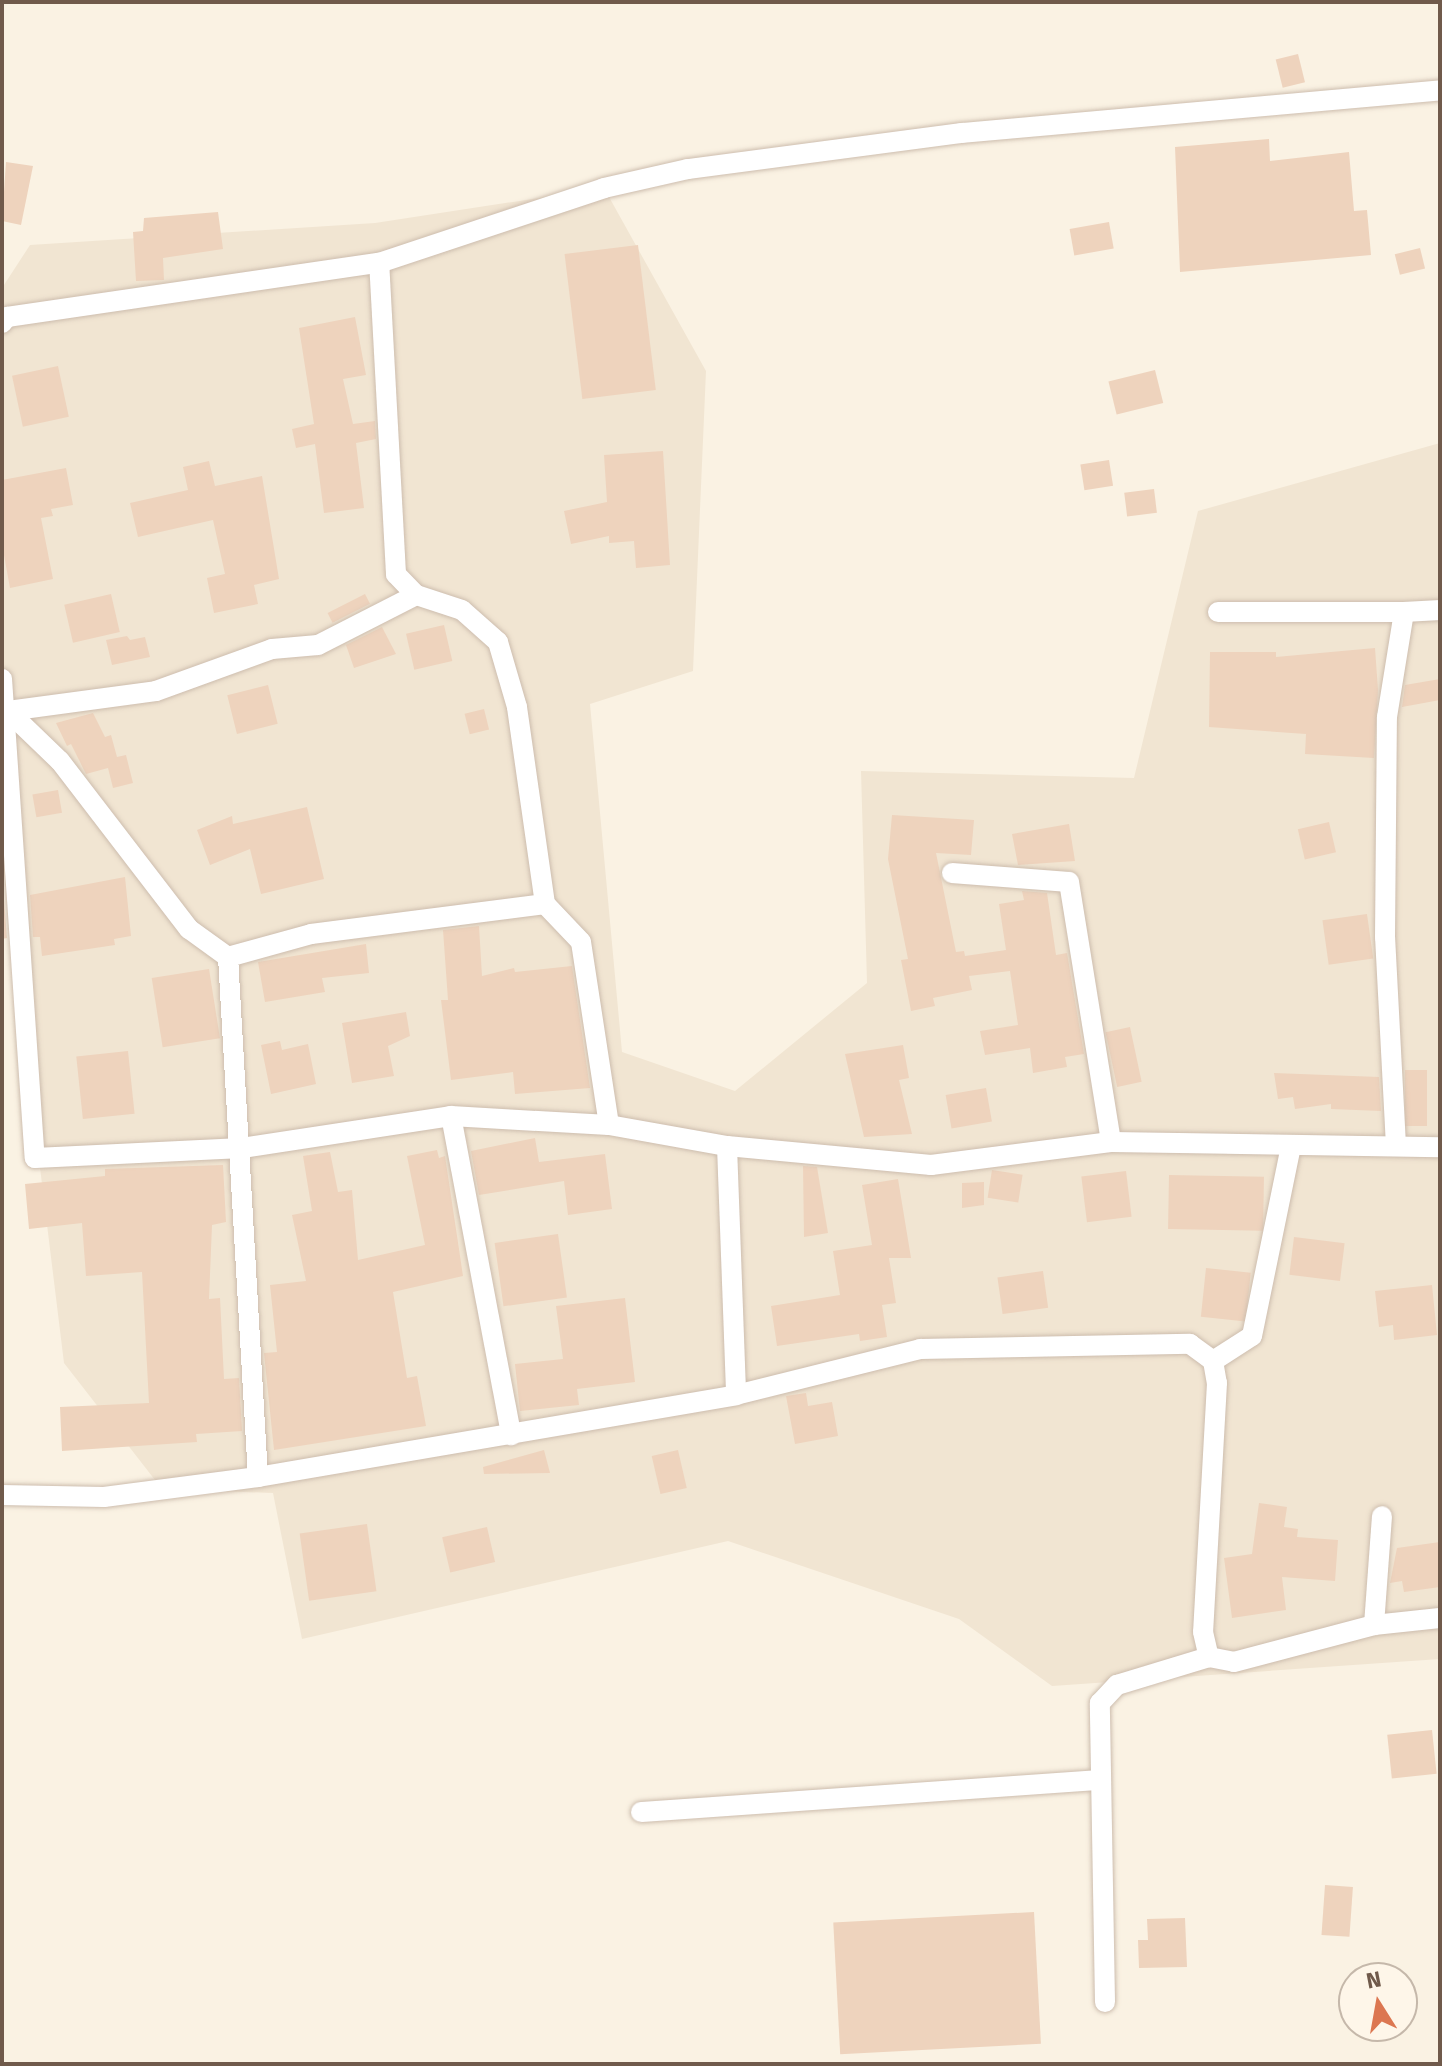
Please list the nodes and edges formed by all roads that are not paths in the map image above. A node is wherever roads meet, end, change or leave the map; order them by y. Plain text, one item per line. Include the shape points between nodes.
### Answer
1 (1440, 90) edge
2 (379, 263) junction
3 (4, 315) edge
4 (416, 595) junction
5 (1440, 610) edge
6 (1218, 612) dead end
7 (1404, 612) junction
8 (2, 679) edge
9 (5, 714) edge
10 (952, 873) dead end
11 (545, 904) junction
12 (228, 957) junction
13 (451, 1116) junction
14 (609, 1125) junction
15 (1111, 1142) junction
16 (727, 1146) junction
17 (1291, 1146) junction
18 (1396, 1146) junction
19 (1440, 1147) edge
20 (242, 1148) junction
21 (1213, 1361) junction
22 (736, 1395) junction
23 (511, 1435) junction
24 (258, 1477) junction
25 (2, 1495) edge
26 (1382, 1516) dead end
27 (1440, 1618) edge
28 (1374, 1625) junction
29 (1209, 1657) junction
30 (1101, 1780) junction
31 (641, 1812) dead end
32 (1105, 2002) dead end

1 - 2 street via 962,133 688,169 604,188
2 - 3 street
2 - 4 street via 396,574
4 - 9 street via 318,645 272,649 156,691
4 - 11 street via 462,610 498,642 517,707
5 - 7 street
6 - 7 street
7 - 18 street via 1387,717 1385,937
8 - 9 street
9 - 12 street via 60,761 189,929
9 - 20 street via 35,1158
10 - 15 street via 1069,882
11 - 12 street via 311,934
11 - 14 street via 581,942
12 - 20 street
13 - 14 street
13 - 20 street
13 - 23 street
14 - 16 street
15 - 16 street via 931,1165
15 - 17 street
16 - 22 street
17 - 18 street
17 - 21 street via 1252,1336
18 - 19 street
20 - 24 street
21 - 22 street via 1190,1344 920,1349
21 - 29 street via 1217,1383 1203,1632
22 - 23 street
23 - 24 street
24 - 25 street via 104,1497
26 - 28 street
27 - 28 street
28 - 29 street via 1234,1662
29 - 30 street via 1117,1685 1100,1703
30 - 31 street
30 - 32 street

